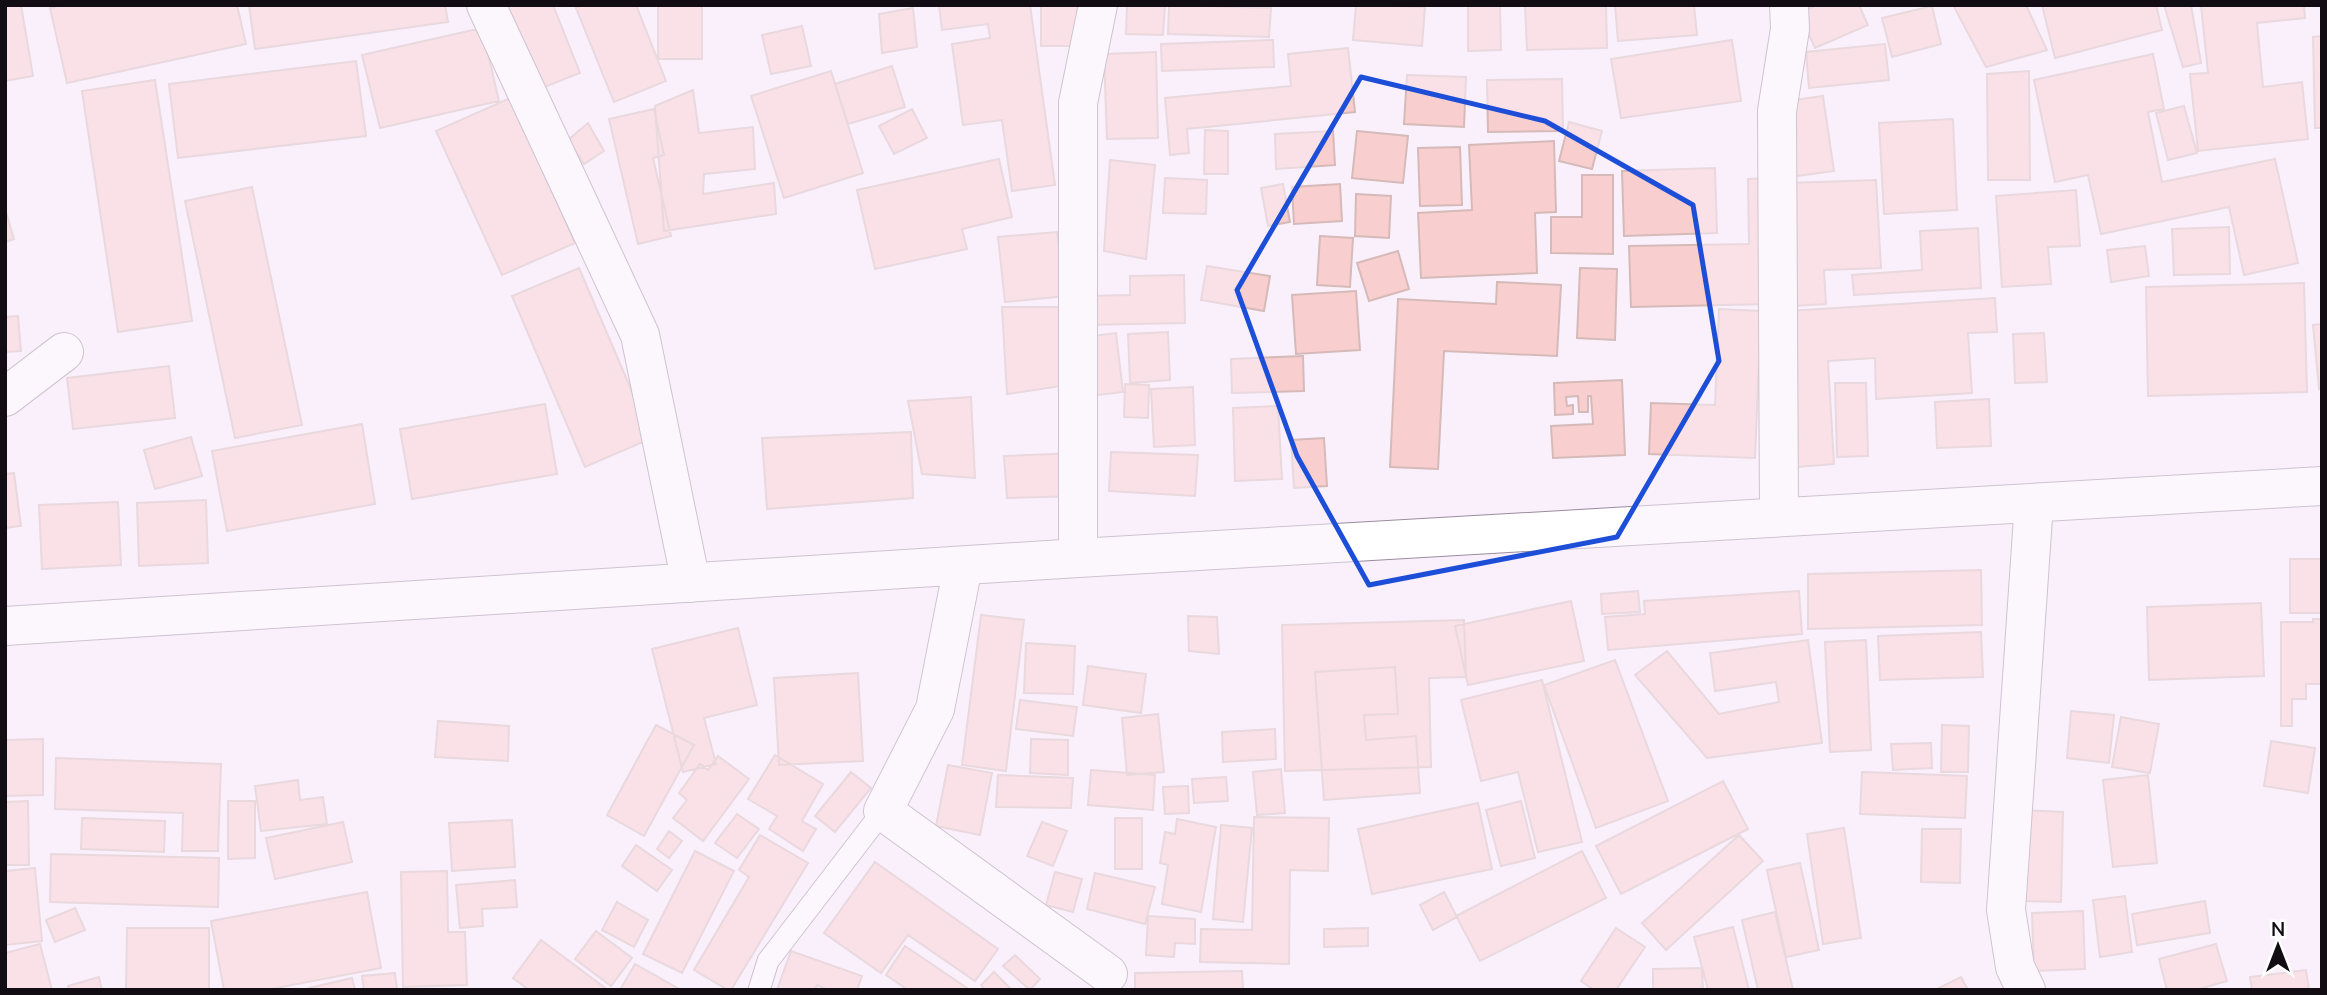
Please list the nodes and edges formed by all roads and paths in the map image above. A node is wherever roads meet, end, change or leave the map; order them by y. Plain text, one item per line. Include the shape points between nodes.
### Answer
1 (486, 5) edge
2 (1098, 5) edge
3 (1789, 5) edge
4 (64, 352) dead end
5 (5, 397) edge
6 (2322, 486) edge
7 (2034, 503) junction
8 (1779, 516) junction
9 (1078, 558) junction
10 (963, 566) junction
11 (691, 583) junction
12 (5, 626) edge
13 (883, 811) junction
14 (1108, 974) dead end
15 (759, 990) edge
16 (2026, 990) edge

1 - 11 street via 640,335
2 - 9 street via 1078,103
3 - 8 street via 1790,29 1777,111
4 - 5 street
6 - 7 street
7 - 8 street
7 - 16 street via 2006,910 2015,967
8 - 9 street
9 - 10 street
10 - 11 street
10 - 13 street via 934,709
11 - 12 street
13 - 14 street
13 - 15 lane via 768,961

